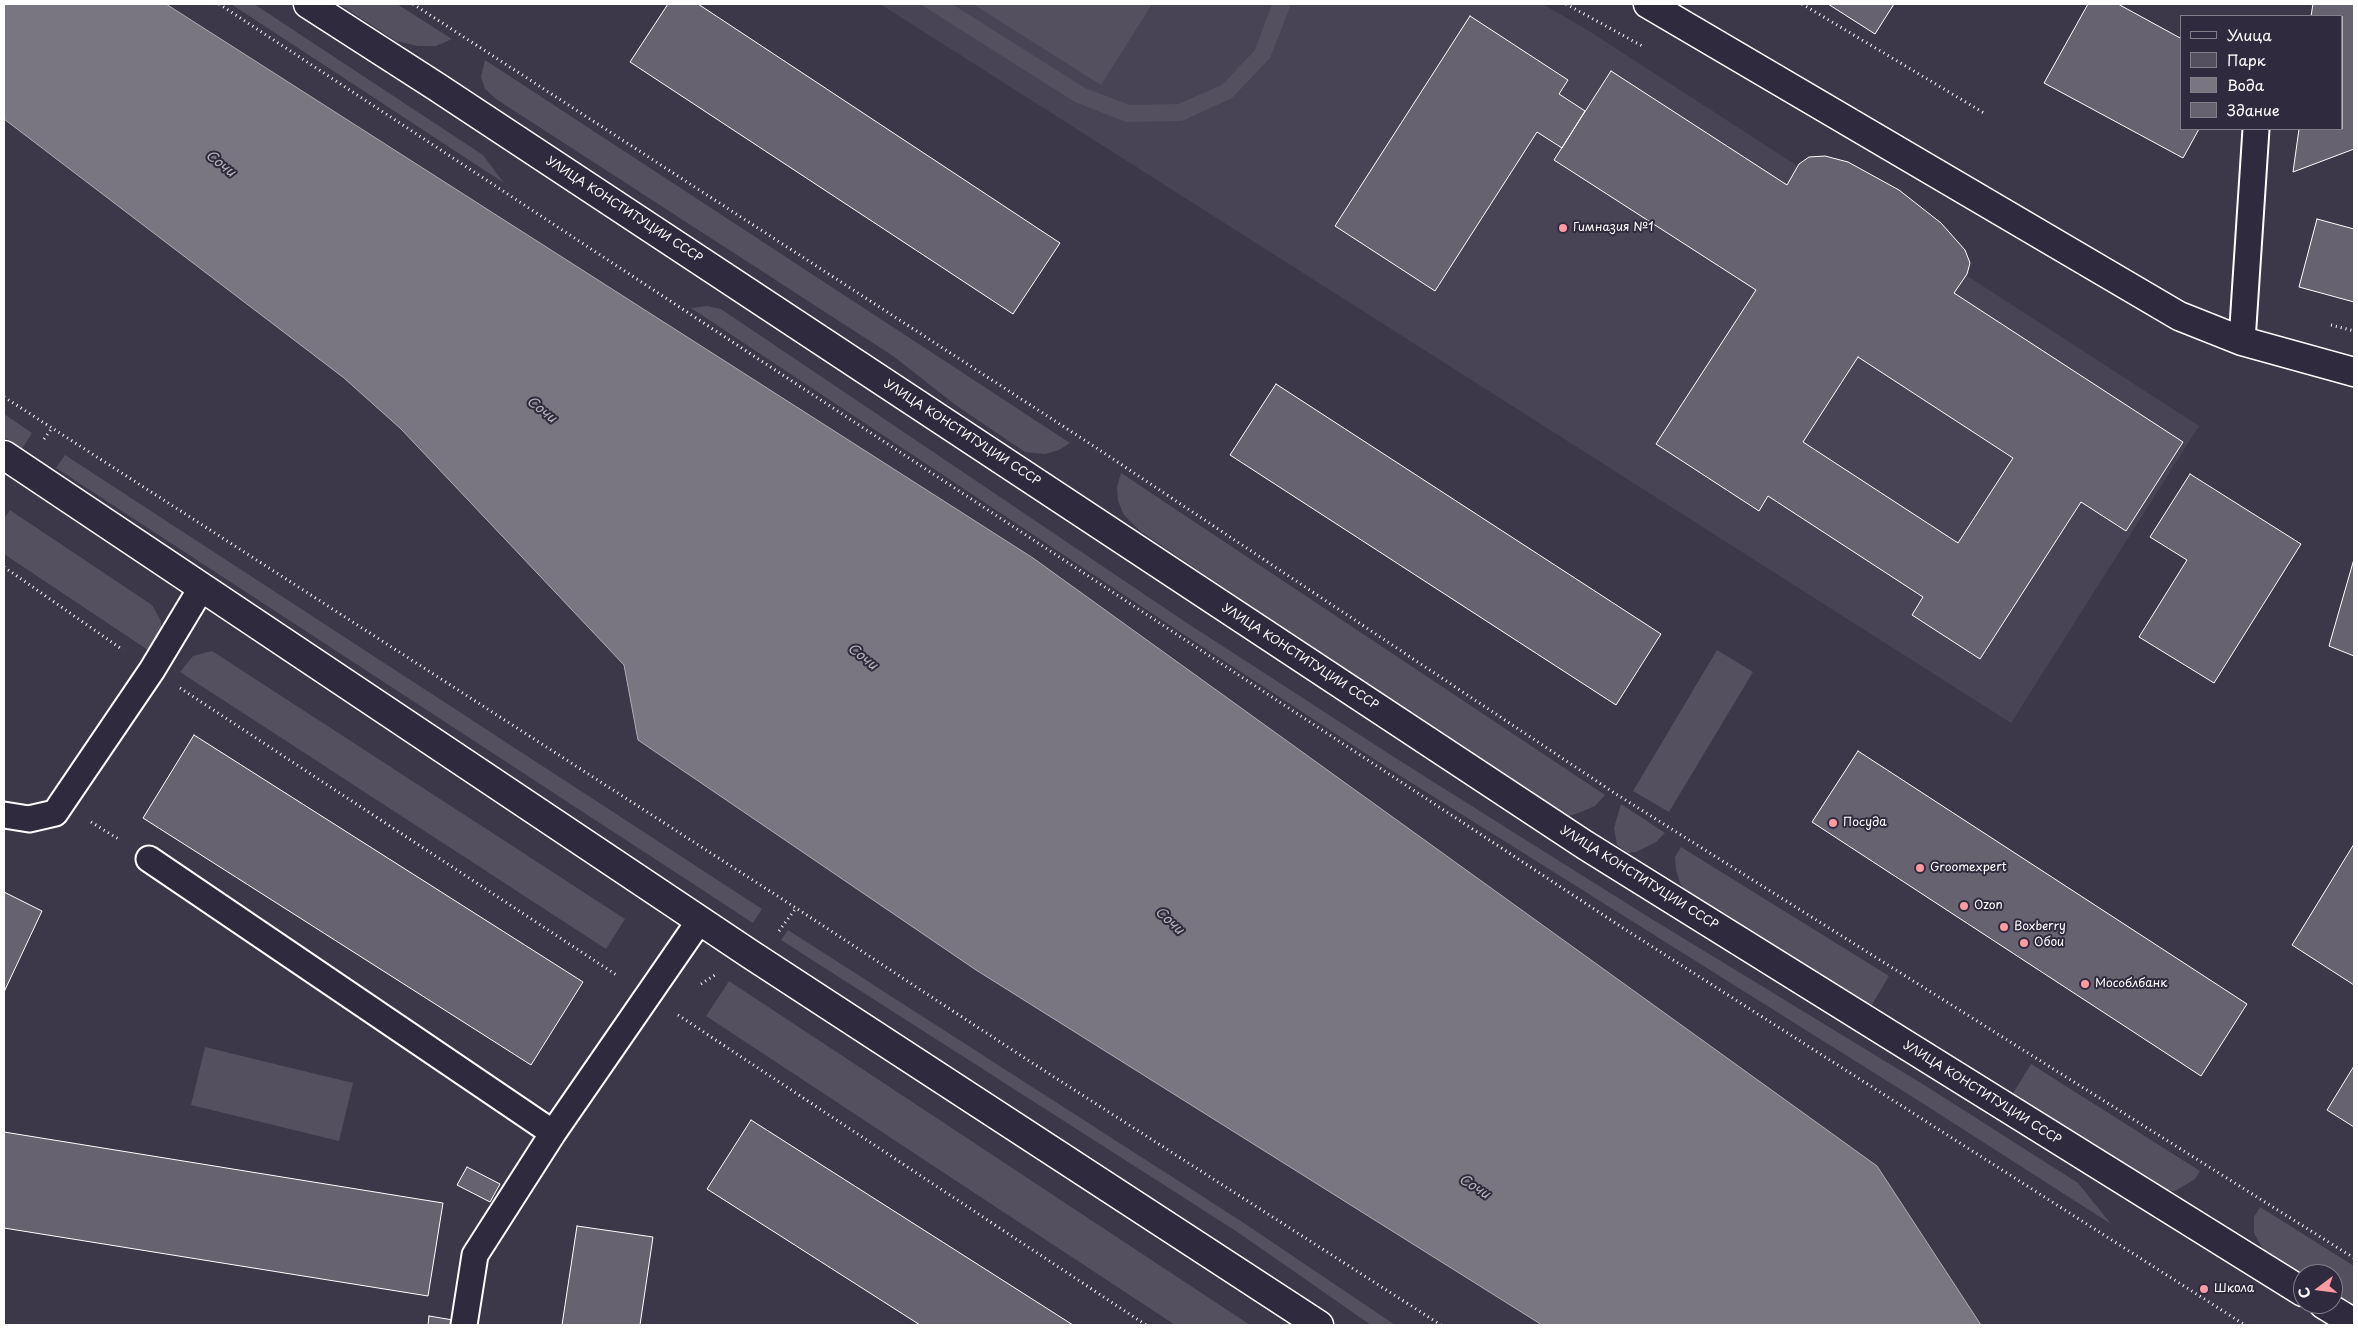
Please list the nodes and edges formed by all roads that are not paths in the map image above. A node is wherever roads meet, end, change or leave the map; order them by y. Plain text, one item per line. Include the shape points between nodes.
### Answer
1 (308, 4) edge
2 (1648, 4) edge
3 (2256, 130) edge
4 (2242, 341) junction
5 (2354, 372) edge
6 (4, 455) edge
7 (202, 588) junction
8 (4, 814) edge
9 (149, 859) road end
10 (700, 920) junction
11 (553, 1133) junction
12 (2293, 1286) edge
13 (2339, 1314) edge
14 (2354, 1323) edge
15 (464, 1325) edge
16 (1319, 1325) edge

1 - 12 main road, УЛИЦА КОНСТИТУЦИИ СССР via 1585,845
2 - 4 main road via 2179,316
3 - 4 lane
4 - 5 main road
6 - 7 main road
7 - 8 lane via 152,670 55,813 29,819
7 - 10 main road
9 - 11 lane
10 - 11 lane
10 - 16 main road
11 - 15 lane via 475,1255
13 - 14 main road

